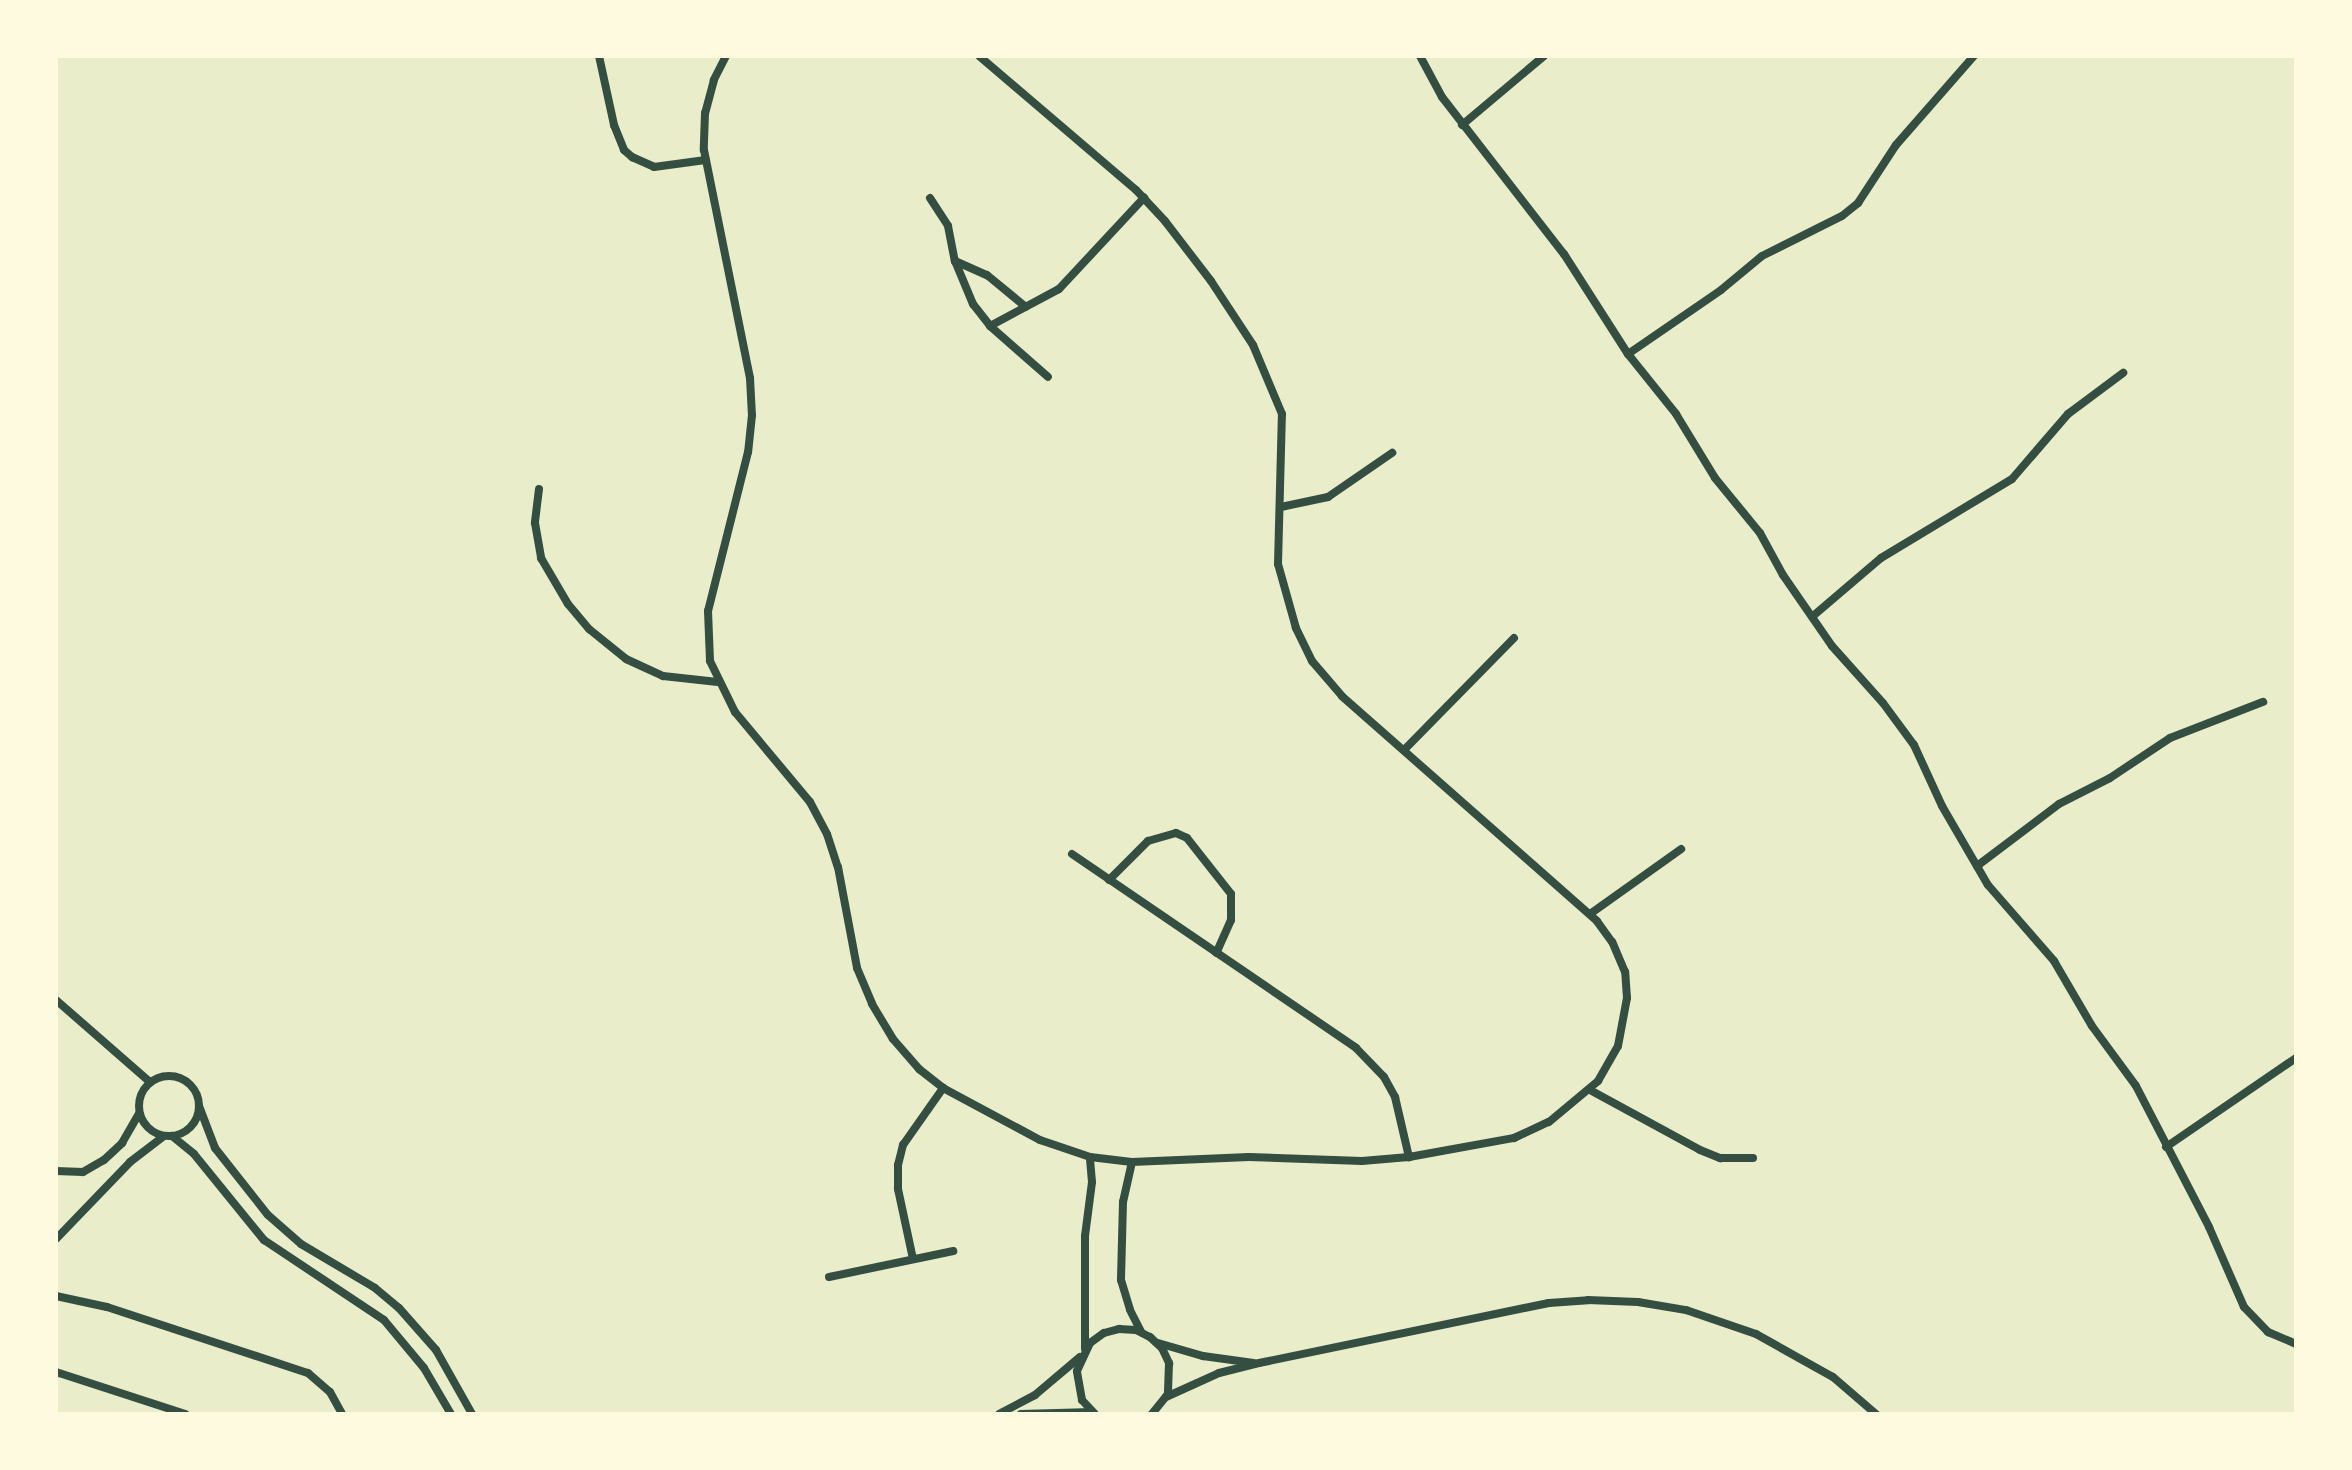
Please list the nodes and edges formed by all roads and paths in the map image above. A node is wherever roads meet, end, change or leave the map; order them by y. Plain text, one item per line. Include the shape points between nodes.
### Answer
1 (599, 56) edge
2 (726, 56) edge
3 (979, 56) edge
4 (1420, 56) edge
5 (1544, 56) edge
6 (1974, 56) edge
7 (1462, 125) junction
8 (706, 160) junction
9 (930, 198) dead end
10 (1144, 198) junction
11 (955, 261) junction
12 (1026, 307) junction
13 (990, 326) junction
14 (1628, 354) junction
15 (2123, 373) dead end
16 (1048, 377) dead end
17 (1392, 453) dead end
18 (539, 489) dead end
19 (1281, 507) junction
20 (1813, 616) junction
21 (1514, 638) dead end
22 (718, 682) junction
23 (2263, 702) dead end
24 (1404, 750) junction
25 (1681, 849) dead end
26 (1072, 854) dead end
27 (1977, 866) junction
28 (1109, 880) junction
29 (1590, 914) junction
30 (1216, 953) junction
31 (56, 1000) edge
32 (2296, 1058) edge
33 (150, 1082) junction
34 (943, 1088) junction
35 (1590, 1090) junction
36 (199, 1106) junction
37 (139, 1113) junction
38 (168, 1136) junction
39 (2166, 1147) junction
40 (1090, 1157) junction
41 (1409, 1157) junction
42 (1753, 1158) dead end
43 (1132, 1162) junction
44 (56, 1171) edge
45 (56, 1239) edge
46 (953, 1251) dead end
47 (913, 1259) junction
48 (829, 1277) dead end
49 (56, 1296) edge
50 (1142, 1333) junction
51 (1157, 1343) junction
52 (2296, 1344) edge
53 (1083, 1353) junction
54 (1259, 1363) junction
55 (56, 1372) edge
56 (1166, 1397) junction
57 (1160, 1410) edge
58 (1094, 1413) edge
59 (185, 1414) edge
60 (342, 1414) edge
61 (451, 1414) edge
62 (472, 1414) edge
63 (999, 1414) edge
64 (1021, 1414) edge
65 (1152, 1414) edge
66 (1876, 1414) edge

1 - 8 street via 624,150 641,164 665,168
2 - 8 street via 705,113
3 - 10 street
4 - 7 street
5 - 7 street
6 - 14 street via 1920,115 1858,203 1762,256
7 - 14 street via 1564,254
8 - 22 street via 750,378 752,415 748,452 708,611 710,661
9 - 11 street via 948,226
10 - 12 street via 1059,289
10 - 19 street via 1211,281 1270,380 1282,414
11 - 12 street via 987,275
11 - 13 street via 973,304
12 - 13 street
13 - 16 street
14 - 20 street via 1676,414 1715,478 1750,518
15 - 20 street via 2068,414 2012,479 1881,558
17 - 19 street via 1336,493
18 - 22 street via 535,523 541,558 589,629 626,659 663,676
19 - 24 street via 1278,564 1296,628 1312,661 1342,696
20 - 27 street via 1914,745
21 - 24 street
22 - 34 street via 735,712 810,802 838,867 857,968 872,1004 893,1039
23 - 27 street via 2170,738 2059,804
24 - 29 street
25 - 29 street
26 - 28 street
27 - 39 street via 1999,900 2054,961 2092,1026 2124,1066
28 - 30 street
28 - 30 street via 1148,841 1176,833 1187,838 1231,894 1231,920
29 - 35 street via 1612,942 1625,972 1627,998 1618,1046
30 - 41 street via 1333,1029 1372,1062 1395,1097
31 - 33 street
32 - 39 street
33 - 36 street via 165,1075 182,1078 195,1090
33 - 37 street via 140,1096
34 - 40 street via 1040,1140
34 - 47 street via 903,1145 898,1165
35 - 41 street via 1549,1122 1514,1138
35 - 42 street via 1700,1150 1720,1158
36 - 38 street via 188,1129
36 - 62 street via 215,1148 268,1215 301,1244 399,1308 436,1350
37 - 38 street via 148,1128
37 - 44 street via 122,1143 104,1160 83,1172
38 - 45 street via 130,1162
38 - 61 street via 194,1154 264,1240 384,1320 424,1368
39 - 52 street via 2244,1307 2268,1332
40 - 43 street
40 - 53 street
41 - 43 street
43 - 50 street via 1123,1202 1121,1280
46 - 47 street
47 - 48 street
49 - 60 street via 107,1307 308,1373 330,1392
50 - 51 street
50 - 53 street via 1104,1333
51 - 54 street
51 - 56 street via 1169,1363
53 - 58 street via 1077,1386
53 - 63 street via 1035,1395
54 - 56 street via 1219,1373
54 - 66 street via 1549,1303 1638,1302 1686,1310 1756,1334 1833,1377
55 - 59 street
56 - 57 street
57 - 65 street
58 - 64 street

